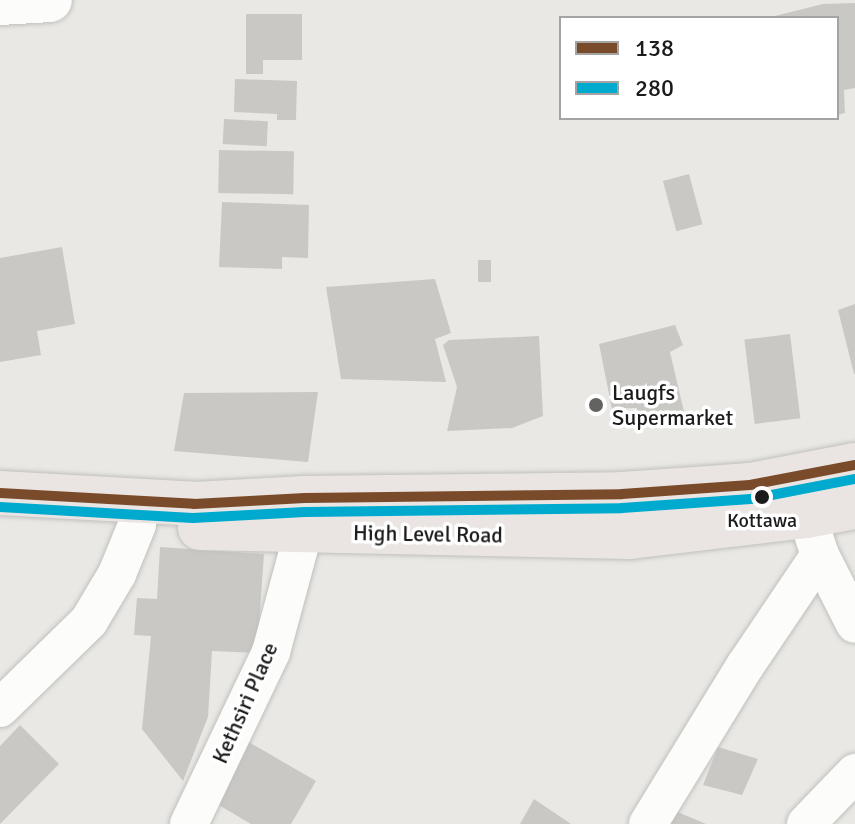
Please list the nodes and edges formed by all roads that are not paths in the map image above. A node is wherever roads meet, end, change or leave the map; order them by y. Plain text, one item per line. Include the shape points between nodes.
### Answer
1 (50, 0) edge
2 (0, 3) edge
3 (855, 465) edge
4 (0, 493) edge
5 (855, 507) edge
6 (0, 518) edge
7 (137, 525) junction
8 (303, 533) junction
9 (813, 536) junction
10 (855, 624) edge
11 (0, 708) edge
12 (855, 773) edge
13 (189, 824) edge
14 (648, 824) edge
15 (806, 824) edge

1 - 2 street
3 - 4 highway, High Level Road via 750,485 622,494 194,504
5 - 9 highway, High Level Road
6 - 7 highway, High Level Road
7 - 8 highway, High Level Road
7 - 11 street via 117,574 89,621
8 - 9 highway, High Level Road
8 - 13 street, Kethsiri Place via 271,652
9 - 10 street
9 - 14 street via 745,666
12 - 15 street

